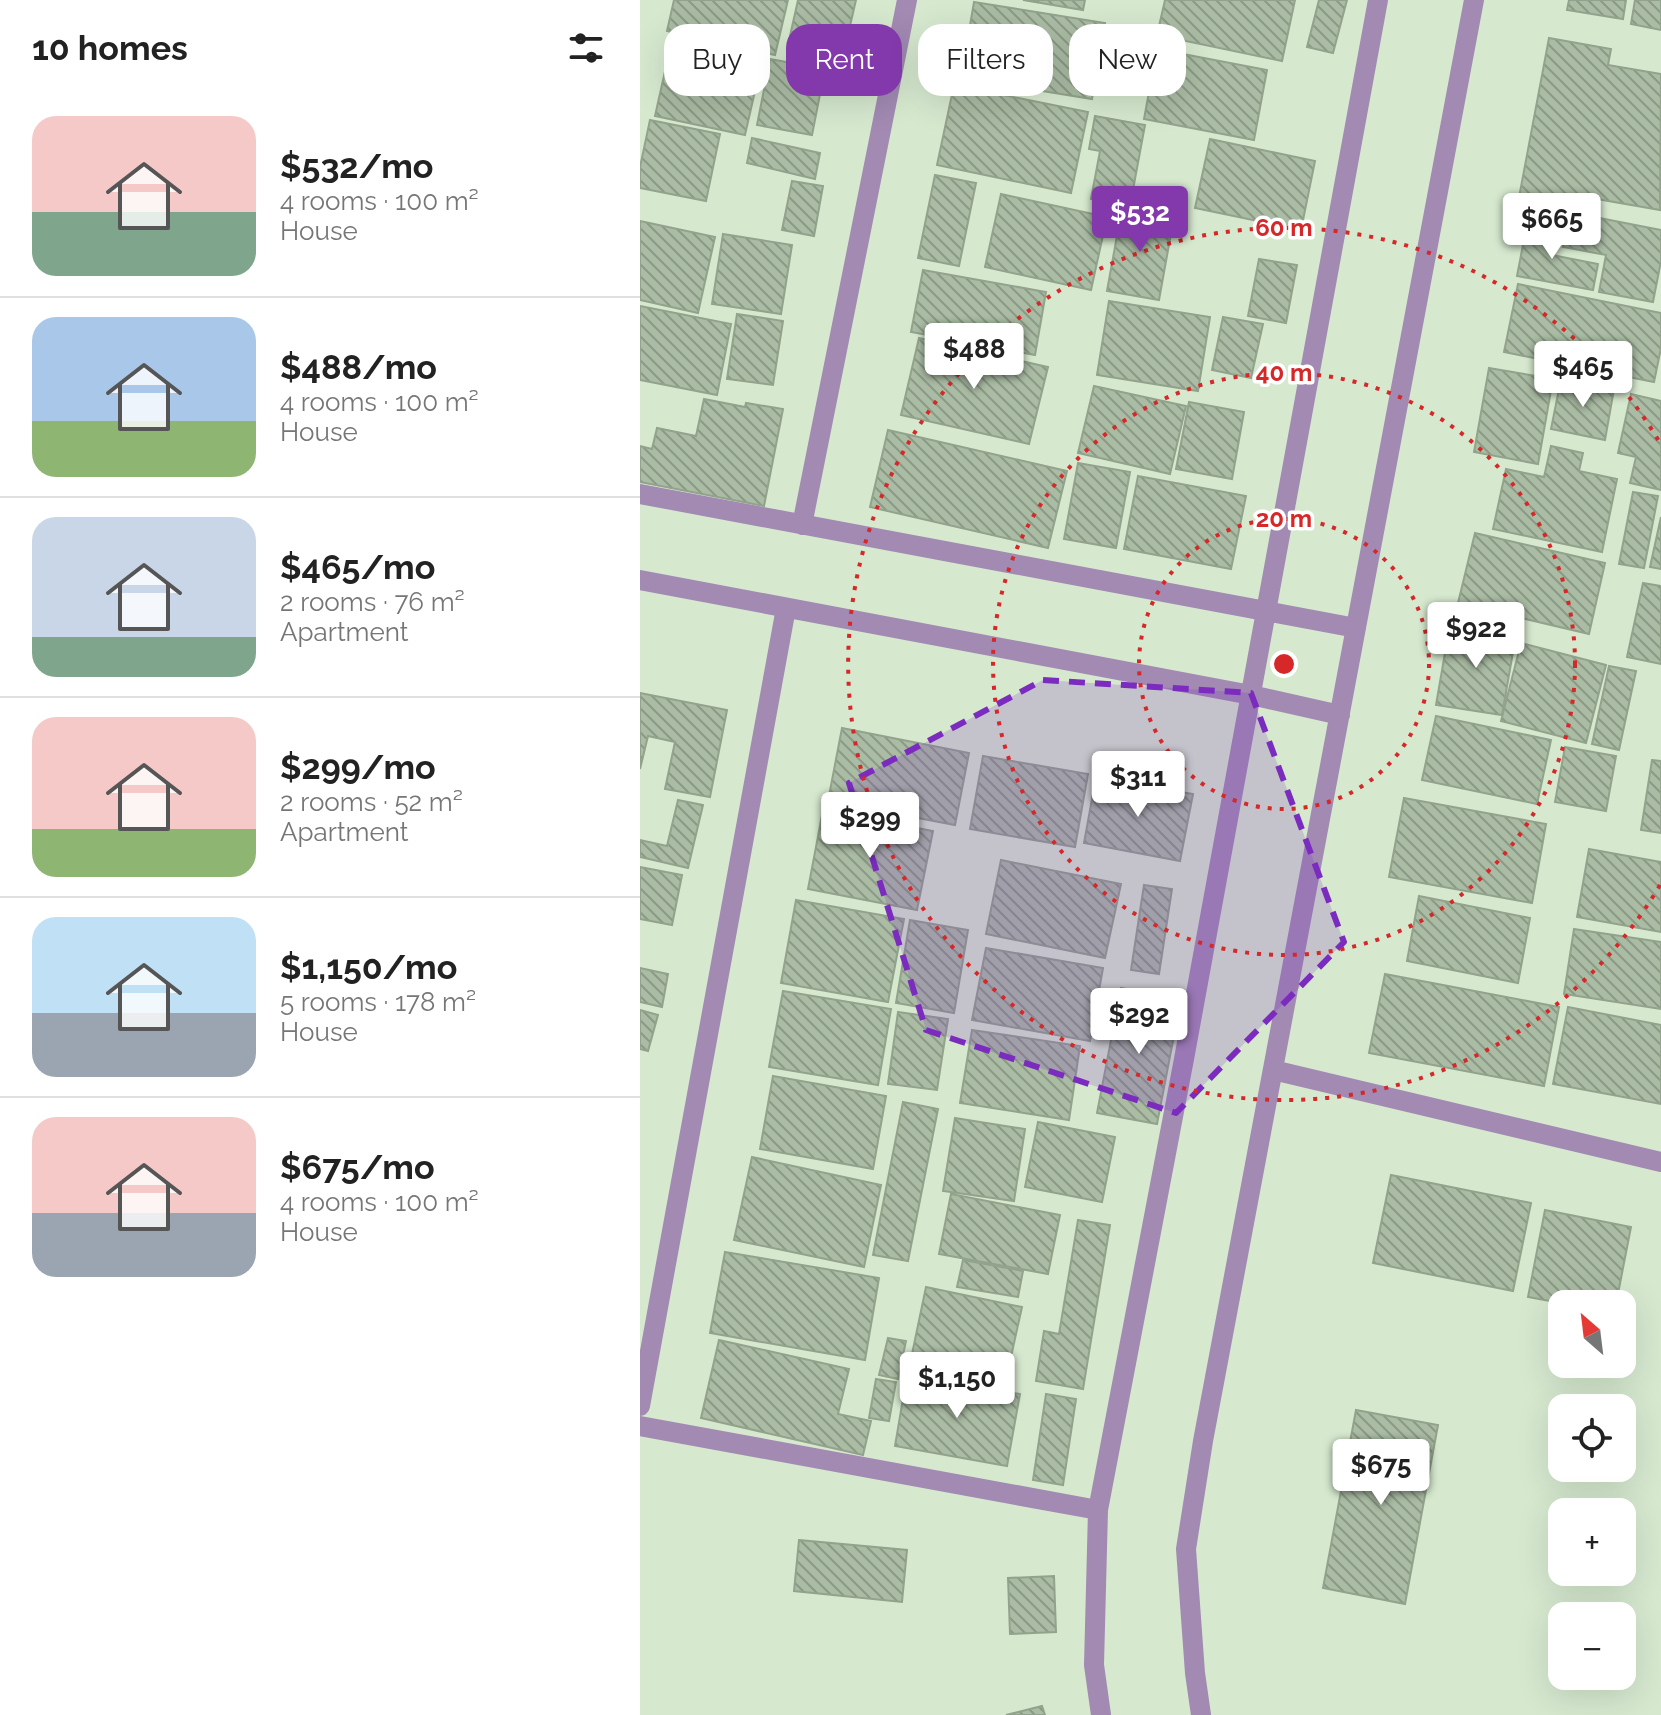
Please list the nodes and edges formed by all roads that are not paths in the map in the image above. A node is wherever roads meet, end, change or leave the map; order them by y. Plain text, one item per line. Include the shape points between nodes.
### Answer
1 (907, 0) edge
2 (1378, 0) edge
3 (1474, 0) edge
4 (640, 494) edge
5 (802, 525) junction
6 (640, 580) edge
7 (786, 608) junction
8 (1266, 611) junction
9 (1356, 628) junction
10 (1251, 695) junction
11 (1340, 715) junction
12 (1273, 1070) junction
13 (1661, 1162) edge
14 (640, 1406) edge
15 (640, 1426) edge
16 (1098, 1510) junction
17 (1101, 1715) edge
18 (1201, 1715) edge

1 - 5 street
2 - 8 street
3 - 9 street
4 - 5 street
5 - 8 street
6 - 7 street
7 - 10 street
7 - 14 street
8 - 9 street
8 - 10 street
9 - 11 street
10 - 11 street
10 - 16 street
11 - 12 street
12 - 13 street
12 - 18 street via 1186,1549
15 - 16 street
16 - 17 street via 1094,1665

